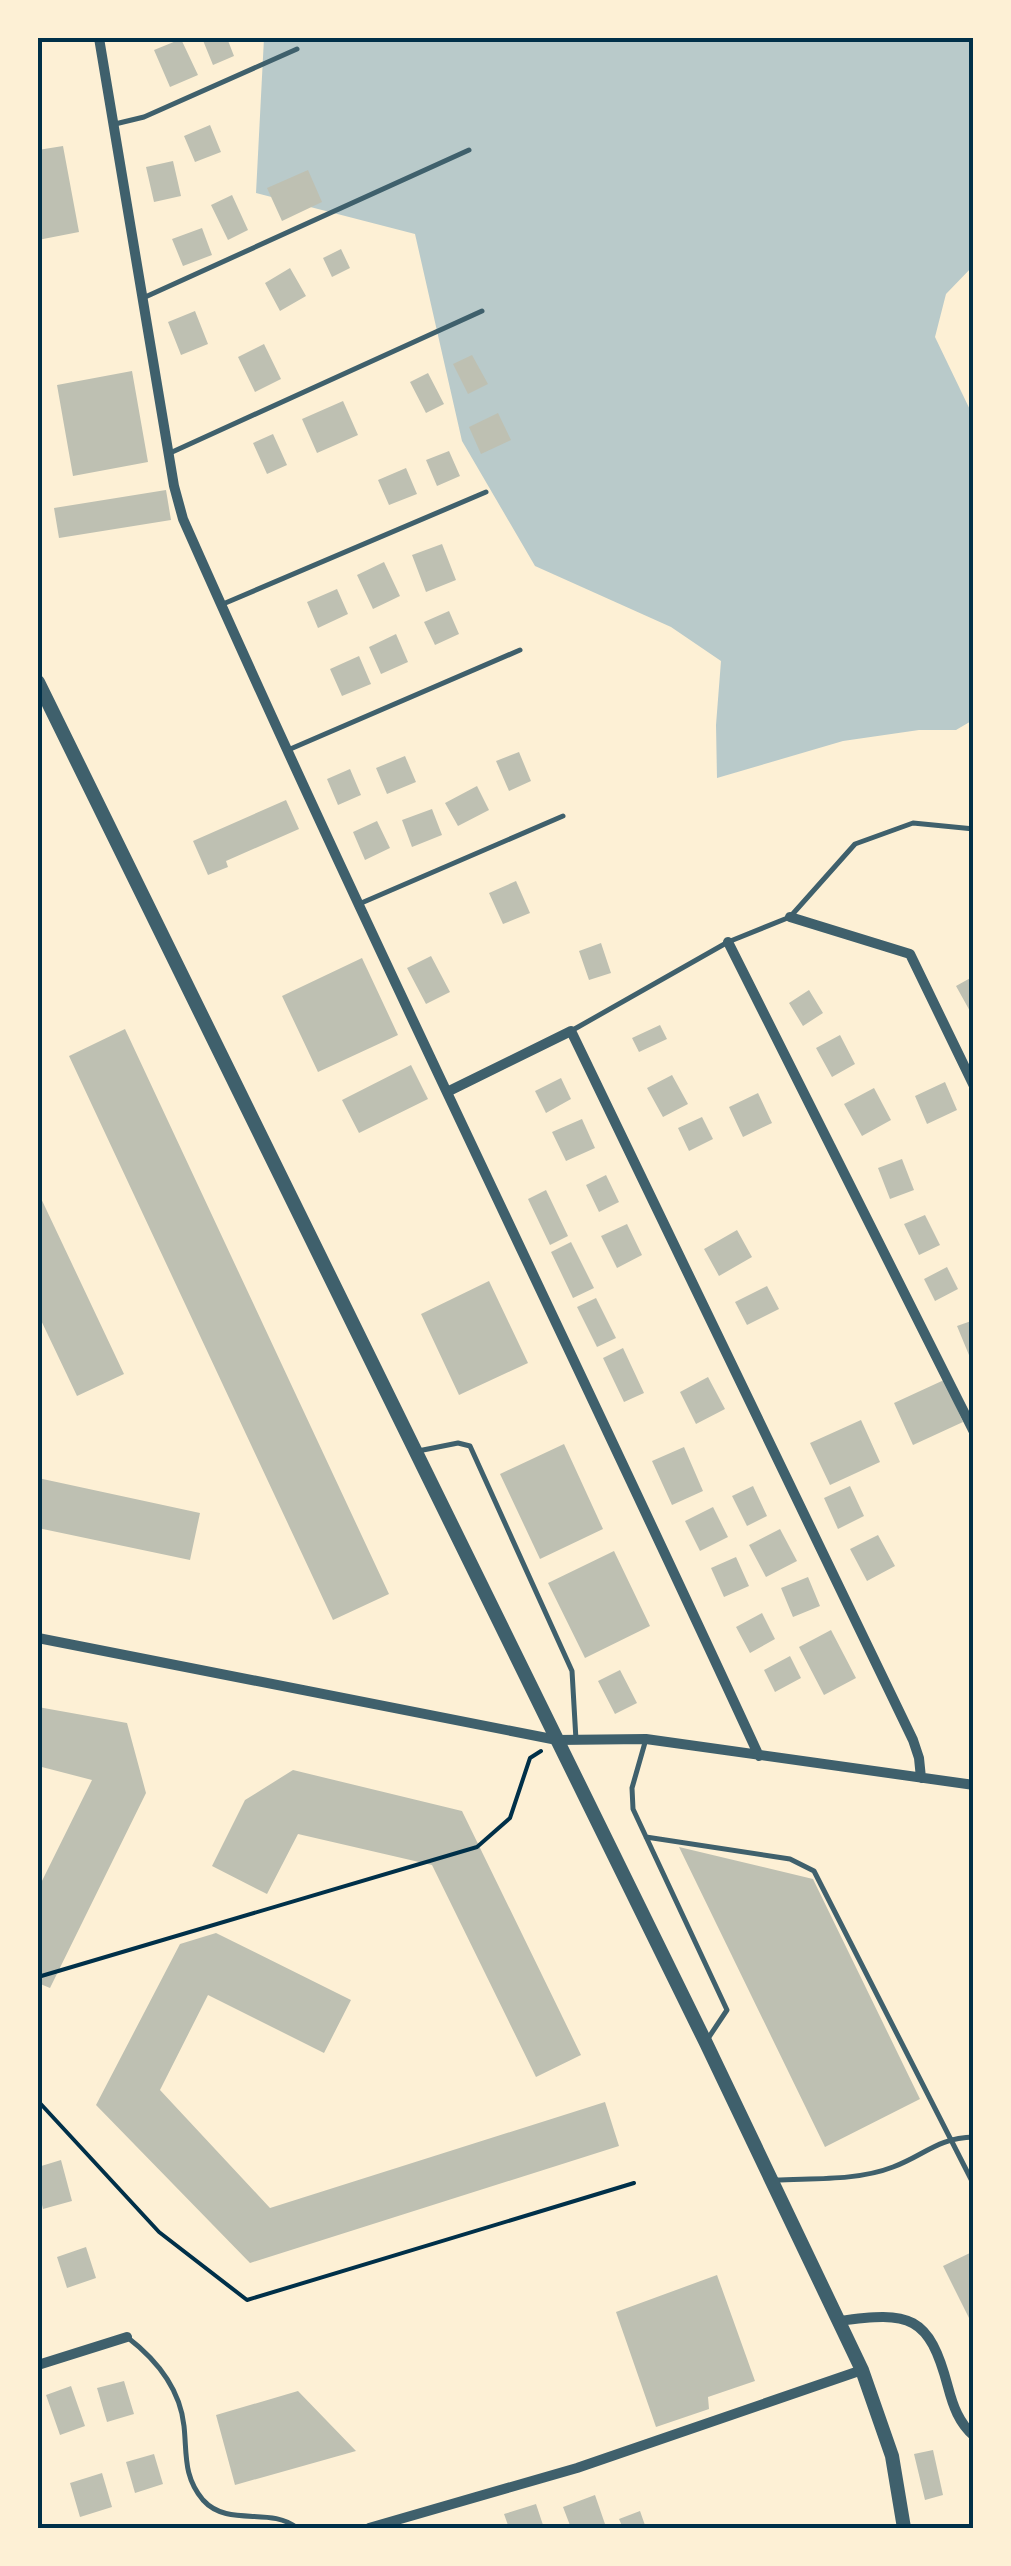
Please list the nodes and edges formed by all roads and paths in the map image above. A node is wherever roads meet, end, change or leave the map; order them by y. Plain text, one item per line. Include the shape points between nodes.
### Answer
1 (99, 38) edge
2 (297, 50) dead end
3 (114, 124) junction
4 (469, 150) dead end
5 (143, 298) junction
6 (482, 311) dead end
7 (169, 453) junction
8 (486, 492) dead end
9 (221, 605) junction
10 (520, 650) dead end
11 (38, 682) edge
12 (285, 751) junction
13 (563, 816) dead end
14 (974, 829) edge
15 (358, 905) junction
16 (790, 917) junction
17 (728, 942) junction
18 (571, 1031) junction
19 (974, 1086) edge
20 (447, 1092) junction
21 (974, 1432) edge
22 (416, 1452) junction
23 (38, 1638) edge
24 (557, 1740) junction
25 (576, 1740) junction
26 (646, 1740) junction
27 (758, 1756) junction
28 (921, 1778) junction
29 (974, 1785) edge
30 (646, 1837) junction
31 (38, 1977) edge
32 (706, 2042) junction
33 (38, 2101) edge
34 (974, 2137) edge
35 (951, 2138) junction
36 (772, 2180) junction
37 (634, 2183) dead end
38 (974, 2185) edge
39 (839, 2321) junction
40 (127, 2337) joint
41 (38, 2365) edge
42 (862, 2370) junction
43 (974, 2436) edge
44 (405, 2523) edge
45 (297, 2528) edge
46 (369, 2528) edge
47 (904, 2528) edge

1 - 3 street
2 - 3 lane
3 - 5 street
4 - 5 lane
5 - 7 street
6 - 7 lane
7 - 9 street via 182,519
8 - 9 lane
9 - 12 street
10 - 12 lane
11 - 22 street
12 - 15 street
13 - 15 lane
14 - 16 lane via 913,823 854,844
15 - 20 street
16 - 17 lane
16 - 19 street via 910,954
17 - 18 lane
17 - 21 street
18 - 20 street
18 - 28 street via 913,1740
20 - 27 street
22 - 24 street
22 - 25 lane via 470,1446 572,1671
23 - 24 street
24 - 25 street
24 - 31 path via 530,1758 510,1818 477,1847
24 - 32 street
25 - 26 street
26 - 27 street
26 - 30 lane via 632,1788
27 - 28 street
28 - 29 street
30 - 32 lane via 726,2010
30 - 35 lane via 790,1859 814,1871
32 - 36 street
33 - 37 path via 159,2232 246,2300
34 - 35 lane
35 - 36 lane via 892,2168
35 - 38 lane
36 - 39 street
39 - 42 street
39 - 43 street via 882,2315 926,2332 940,2353 955,2412
40 - 41 street
40 - 45 lane via 170,2381 181,2406 191,2482 206,2503
42 - 44 street
42 - 47 street via 892,2456
44 - 46 street

